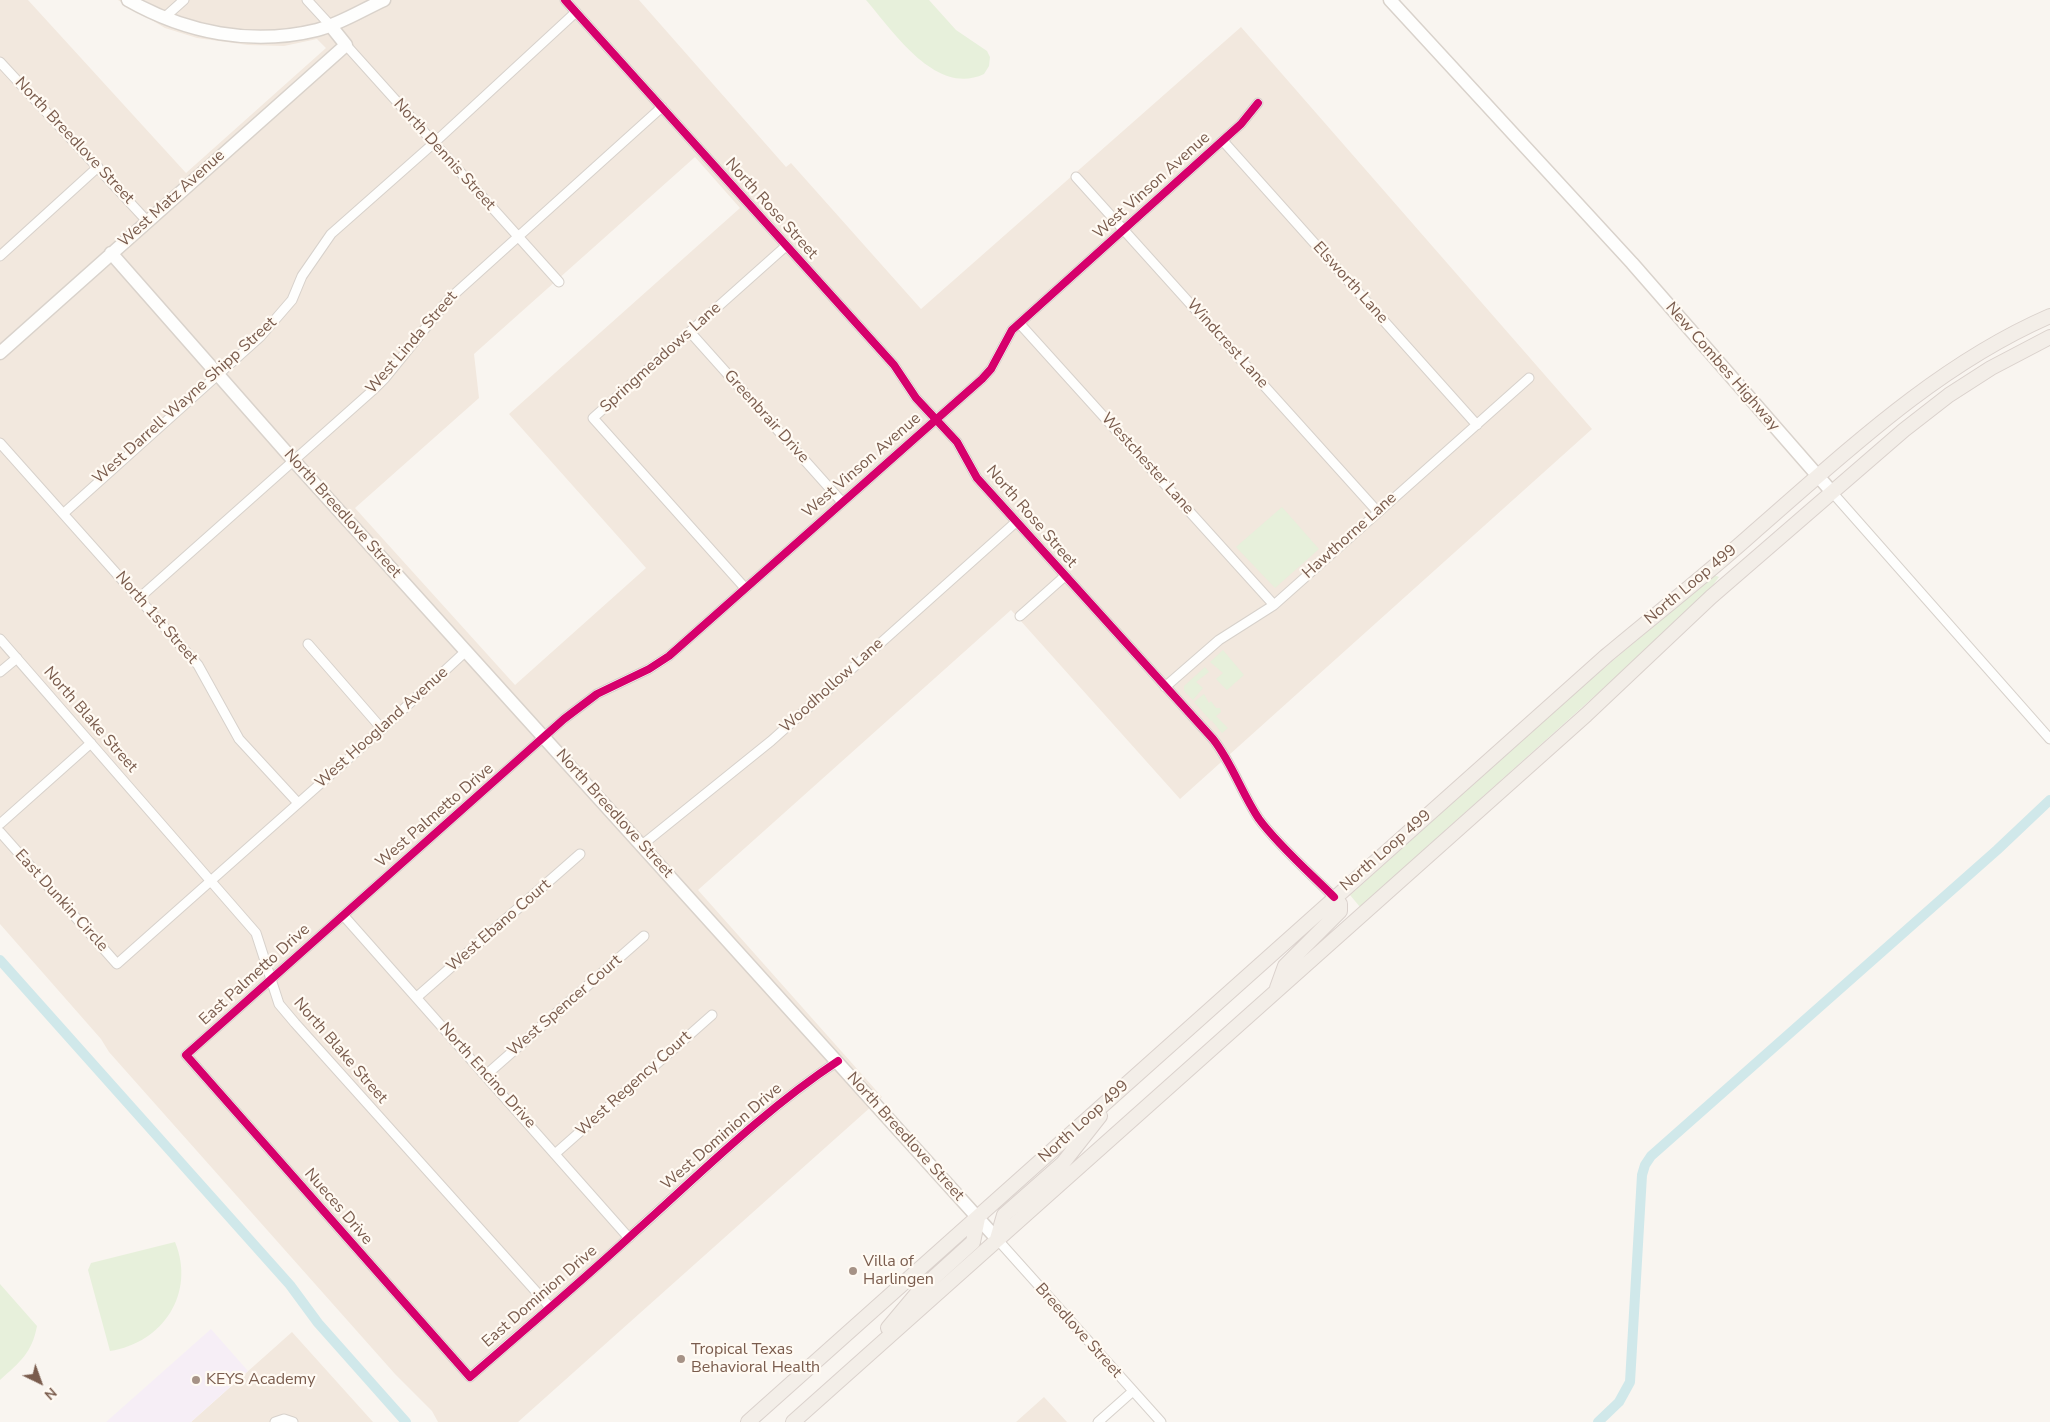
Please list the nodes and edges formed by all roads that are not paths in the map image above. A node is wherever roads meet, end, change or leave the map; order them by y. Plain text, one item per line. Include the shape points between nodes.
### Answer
1 (128, 0) edge
2 (184, 0) edge
3 (307, 0) edge
4 (384, 0) edge
5 (565, 0) edge
6 (1390, 0) edge
7 (576, 12) junction
8 (166, 17) junction
9 (330, 25) junction
10 (346, 45) junction
11 (0, 62) edge
12 (3, 73) edge
13 (1258, 103) dead end
14 (662, 106) junction
15 (1223, 141) junction
16 (434, 143) junction
17 (98, 167) junction
18 (1076, 177) dead end
19 (148, 220) junction
20 (1124, 229) junction
21 (517, 237) junction
22 (786, 246) junction
23 (111, 253) junction
24 (0, 256) edge
25 (559, 282) dead end
26 (2050, 316) edge
27 (1020, 324) junction
28 (690, 332) junction
29 (2050, 337) edge
30 (0, 353) edge
31 (217, 375) junction
32 (1529, 378) dead end
33 (935, 420) junction
34 (1476, 425) junction
35 (0, 443) edge
36 (294, 461) junction
37 (1818, 476) junction
38 (1831, 491) junction
39 (842, 502) junction
40 (1377, 511) junction
41 (64, 513) junction
42 (1016, 522) junction
43 (1065, 576) junction
44 (746, 588) junction
45 (138, 599) junction
46 (1274, 604) junction
47 (1020, 616) dead end
48 (0, 639) edge
49 (308, 644) dead end
50 (466, 651) junction
51 (17, 658) junction
52 (0, 672) edge
53 (1165, 687) junction
54 (382, 729) junction
55 (544, 737) junction
56 (2050, 738) edge
57 (91, 743) junction
58 (298, 804) junction
59 (0, 824) edge
60 (0, 832) edge
61 (642, 845) junction
62 (580, 854) dead end
63 (212, 879) junction
64 (1334, 898) junction
65 (343, 915) junction
66 (644, 936) dead end
67 (270, 979) junction
68 (1276, 991) junction
69 (417, 997) junction
70 (712, 1015) dead end
71 (186, 1055) joint
72 (838, 1061) junction
73 (486, 1075) junction
74 (1116, 1093) junction
75 (556, 1154) junction
76 (978, 1218) junction
77 (629, 1238) junction
78 (997, 1239) junction
79 (549, 1306) junction
80 (864, 1358) junction
81 (470, 1377) joint
82 (1133, 1391) junction
83 (275, 1422) edge
84 (293, 1422) edge
85 (748, 1422) edge
86 (794, 1422) edge
87 (1098, 1422) edge
88 (1161, 1422) edge

1 - 8 street
2 - 8 street
3 - 9 street
4 - 9 street
5 - 7 street, North Rose Street
6 - 37 street, New Combes Highway via 1632,263
7 - 14 street, North Rose Street
7 - 16 street, West Darrell Wayne Shipp Street
8 - 9 street via 204,32 238,37 287,35
9 - 10 street, North Dennis Street
10 - 16 street, North Dennis Street
10 - 19 street, West Matz Avenue
11 - 12 street, North Breedlove Street
12 - 17 street, North Breedlove Street
13 - 15 street, West Vinson Avenue
14 - 21 street, West Linda Street
14 - 22 street, North Rose Street
15 - 20 street, West Vinson Avenue
15 - 34 street, Elsworth Lane
16 - 21 street, North Dennis Street
16 - 31 street, West Darrell Wayne Shipp Street via 331,234 302,276 285,309 260,337
17 - 19 street, North Breedlove Street
17 - 24 street
18 - 20 street, Windcrest Lane
19 - 23 street, West Matz Avenue
20 - 27 street, West Vinson Avenue
20 - 40 street, Windcrest Lane
21 - 25 street, North Dennis Street
21 - 36 street, West Linda Street via 442,305 385,378
22 - 28 street, Springmeadows Lane
22 - 33 street, North Rose Street via 894,366
23 - 30 street, West Matz Avenue
23 - 31 street, North Breedlove Street
26 - 37 main road, North Loop 499 via 1981,351 1938,379
27 - 33 street, West Vinson Avenue via 1012,330 991,369
27 - 46 street, Westchester Lane
28 - 39 street, Greenbrair Drive
28 - 44 street, Springmeadows Lane via 593,418
29 - 38 main road, North Loop 499 via 1949,395
31 - 36 street, North Breedlove Street
31 - 41 street, West Darrell Wayne Shipp Street
32 - 34 street, Hawthorne Lane
33 - 39 street, West Vinson Avenue
33 - 42 street, North Rose Street via 957,442 977,478
34 - 40 street, Hawthorne Lane
35 - 41 street, North 1st Street
36 - 45 street, West Linda Street
36 - 50 street, North Breedlove Street
37 - 38 street, New Combes Highway
37 - 64 main road, North Loop 499 via 1606,656
38 - 56 street, New Combes Highway
38 - 68 main road, North Loop 499 via 1711,597 1586,716
39 - 44 street, West Vinson Avenue
40 - 46 street, Hawthorne Lane
41 - 45 street, North 1st Street
42 - 43 street, North Rose Street
42 - 61 street, Woodhollow Lane via 771,741
43 - 47 street
43 - 53 street, North Rose Street
44 - 55 street, West Vinson Avenue via 669,656 588,699
45 - 58 street, North 1st Street via 198,666 239,739
46 - 53 street, Hawthorne Lane via 1219,640
48 - 51 street, North Blake Street
49 - 54 street
50 - 54 street, West Hoogland Avenue
50 - 55 street, North Breedlove Street
51 - 52 street
51 - 57 street, North Blake Street
53 - 64 street, North Rose Street via 1224,753 1248,802 1262,822
54 - 58 street, West Hoogland Avenue
55 - 61 street, North Breedlove Street
55 - 65 street, West Palmetto Drive
57 - 59 street
57 - 63 street, North Blake Street
58 - 63 street, West Hoogland Avenue
60 - 63 street, East Dunkin Circle via 117,964
61 - 72 street, North Breedlove Street
62 - 69 street, West Ebano Court
63 - 67 street, North Blake Street via 256,933
64 - 68 main road via 1340,904 1340,911 1285,966
64 - 74 main road, North Loop 499
65 - 67 street, East Palmetto Drive
65 - 69 street, North Encino Drive
66 - 73 street, West Spencer Court
67 - 71 street, East Palmetto Drive
67 - 79 street, North Blake Street via 279,1004 295,1024
68 - 78 main road, North Loop 499
69 - 73 street, North Encino Drive
70 - 75 street, West Regency Court
71 - 81 street, Nueces Drive
72 - 76 street, North Breedlove Street
72 - 77 street, West Dominion Drive via 766,1113
73 - 75 street, North Encino Drive
74 - 76 main road, North Loop 499
74 - 78 main road via 1063,1163 1004,1215
75 - 77 street, North Encino Drive
76 - 78 street, North Breedlove Street
76 - 80 main road via 973,1242 919,1291
76 - 85 main road, North Loop 499
77 - 79 street, East Dominion Drive
78 - 80 main road, North Loop 499
78 - 82 street, Breedlove Street
79 - 81 street, East Dominion Drive
80 - 86 main road, North Loop 499
82 - 87 street
82 - 88 street, Breedlove Street
83 - 84 street via 284,1419

